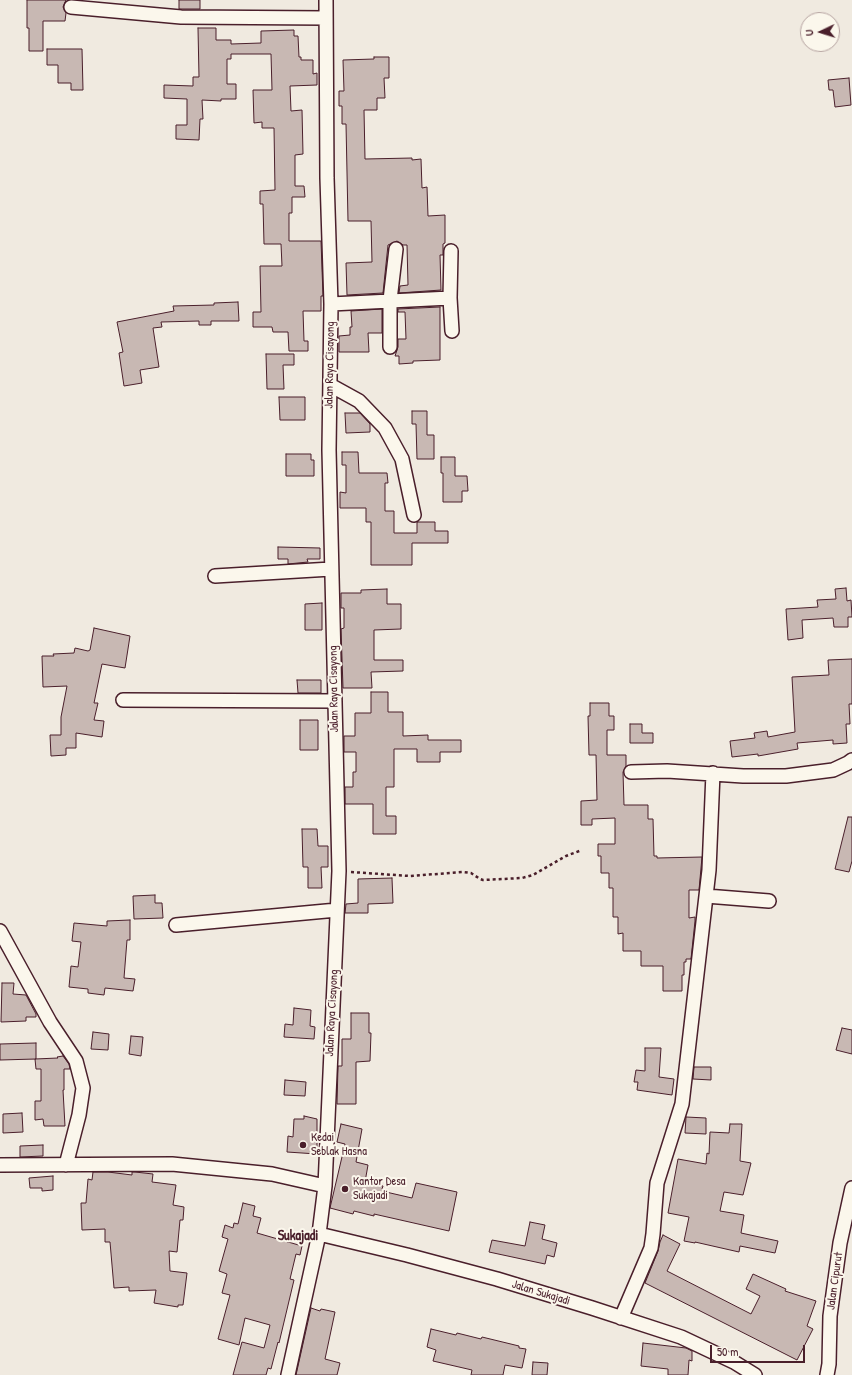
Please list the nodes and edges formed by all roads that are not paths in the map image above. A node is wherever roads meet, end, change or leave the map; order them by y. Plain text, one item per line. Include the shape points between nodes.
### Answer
1 (326, 0) edge
2 (110, 6) edge
3 (71, 7) dead end
4 (326, 18) junction
5 (396, 249) dead end
6 (451, 251) dead end
7 (450, 298) junction
8 (390, 300) junction
9 (331, 304) junction
10 (452, 331) dead end
11 (390, 347) dead end
12 (330, 385) junction
13 (414, 515) dead end
14 (331, 569) junction
15 (215, 576) dead end
16 (123, 700) dead end
17 (334, 701) junction
18 (852, 760) edge
19 (631, 772) dead end
20 (713, 773) junction
21 (706, 896) junction
22 (769, 901) dead end
23 (337, 910) junction
24 (176, 925) dead end
25 (0, 931) edge
26 (0, 1165) edge
27 (66, 1165) junction
28 (325, 1186) junction
29 (852, 1188) edge
30 (319, 1234) junction
31 (621, 1318) junction
32 (288, 1375) edge
33 (755, 1375) edge
34 (827, 1375) edge

1 - 4 street, Jalan Raya Cisayong
2 - 3 street
2 - 4 street via 181,17
4 - 9 street, Jalan Raya Cisayong via 326,156
5 - 8 street
6 - 7 street
7 - 8 street
7 - 10 street
8 - 9 street
8 - 11 street
9 - 12 street, Jalan Raya Cisayong
12 - 13 street via 359,401 385,428 402,459
12 - 14 street, Jalan Raya Cisayong
14 - 15 street
14 - 17 street, Jalan Raya Cisayong
16 - 17 street
17 - 23 street, Jalan Raya Cisayong via 339,871
18 - 20 street via 833,770 786,776
19 - 20 street
20 - 21 street
21 - 22 street
21 - 31 street via 682,1104 657,1183 650,1248
23 - 24 street
23 - 28 street, Jalan Raya Cisayong
25 - 27 street via 50,1022 76,1061 82,1088 79,1115
26 - 27 street
27 - 28 street via 172,1164 272,1174
28 - 30 street, Jalan Raya Cisayong
29 - 34 street, Jalan Cipurut via 840,1243 830,1316
30 - 31 street, Jalan Sukajadi via 497,1279
30 - 32 street, Jalan Raya Cisayong
31 - 33 street, Jalan Sukajadi via 681,1337

